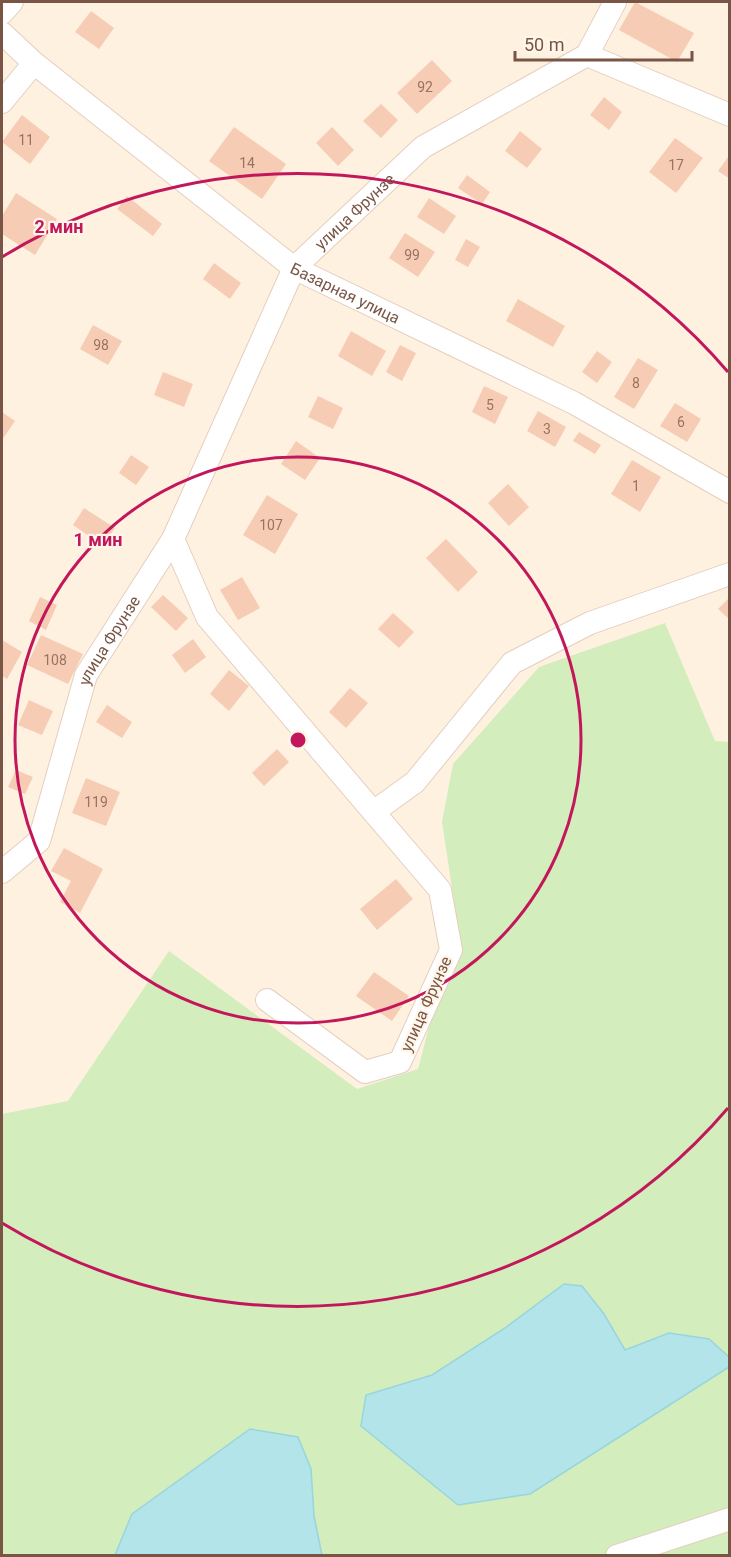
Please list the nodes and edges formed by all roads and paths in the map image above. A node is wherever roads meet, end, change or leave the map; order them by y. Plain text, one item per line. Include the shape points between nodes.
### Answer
1 (12, 2) edge
2 (615, 2) edge
3 (2, 13) edge
4 (2, 33) edge
5 (587, 55) junction
6 (34, 63) junction
7 (2, 102) edge
8 (729, 116) edge
9 (294, 268) junction
10 (729, 492) edge
11 (173, 539) junction
12 (729, 574) edge
13 (375, 811) junction
14 (2, 872) edge
15 (267, 999) dead end
16 (729, 1519) edge
17 (617, 1556) edge

1 - 3 street
2 - 5 street
4 - 6 street, Базарная улица
5 - 8 street
5 - 9 street, улица Фрунзе via 423,147
6 - 7 street
6 - 9 street, Базарная улица
9 - 10 street, Базарная улица via 574,403
9 - 11 street, улица Фрунзе
11 - 13 street, улица Фрунзе via 207,617
11 - 14 street, улица Фрунзе via 86,675 39,842
12 - 13 street via 590,623 512,663 415,782
13 - 15 street, улица Фрунзе via 440,890 451,950 400,1062 365,1072
16 - 17 street

